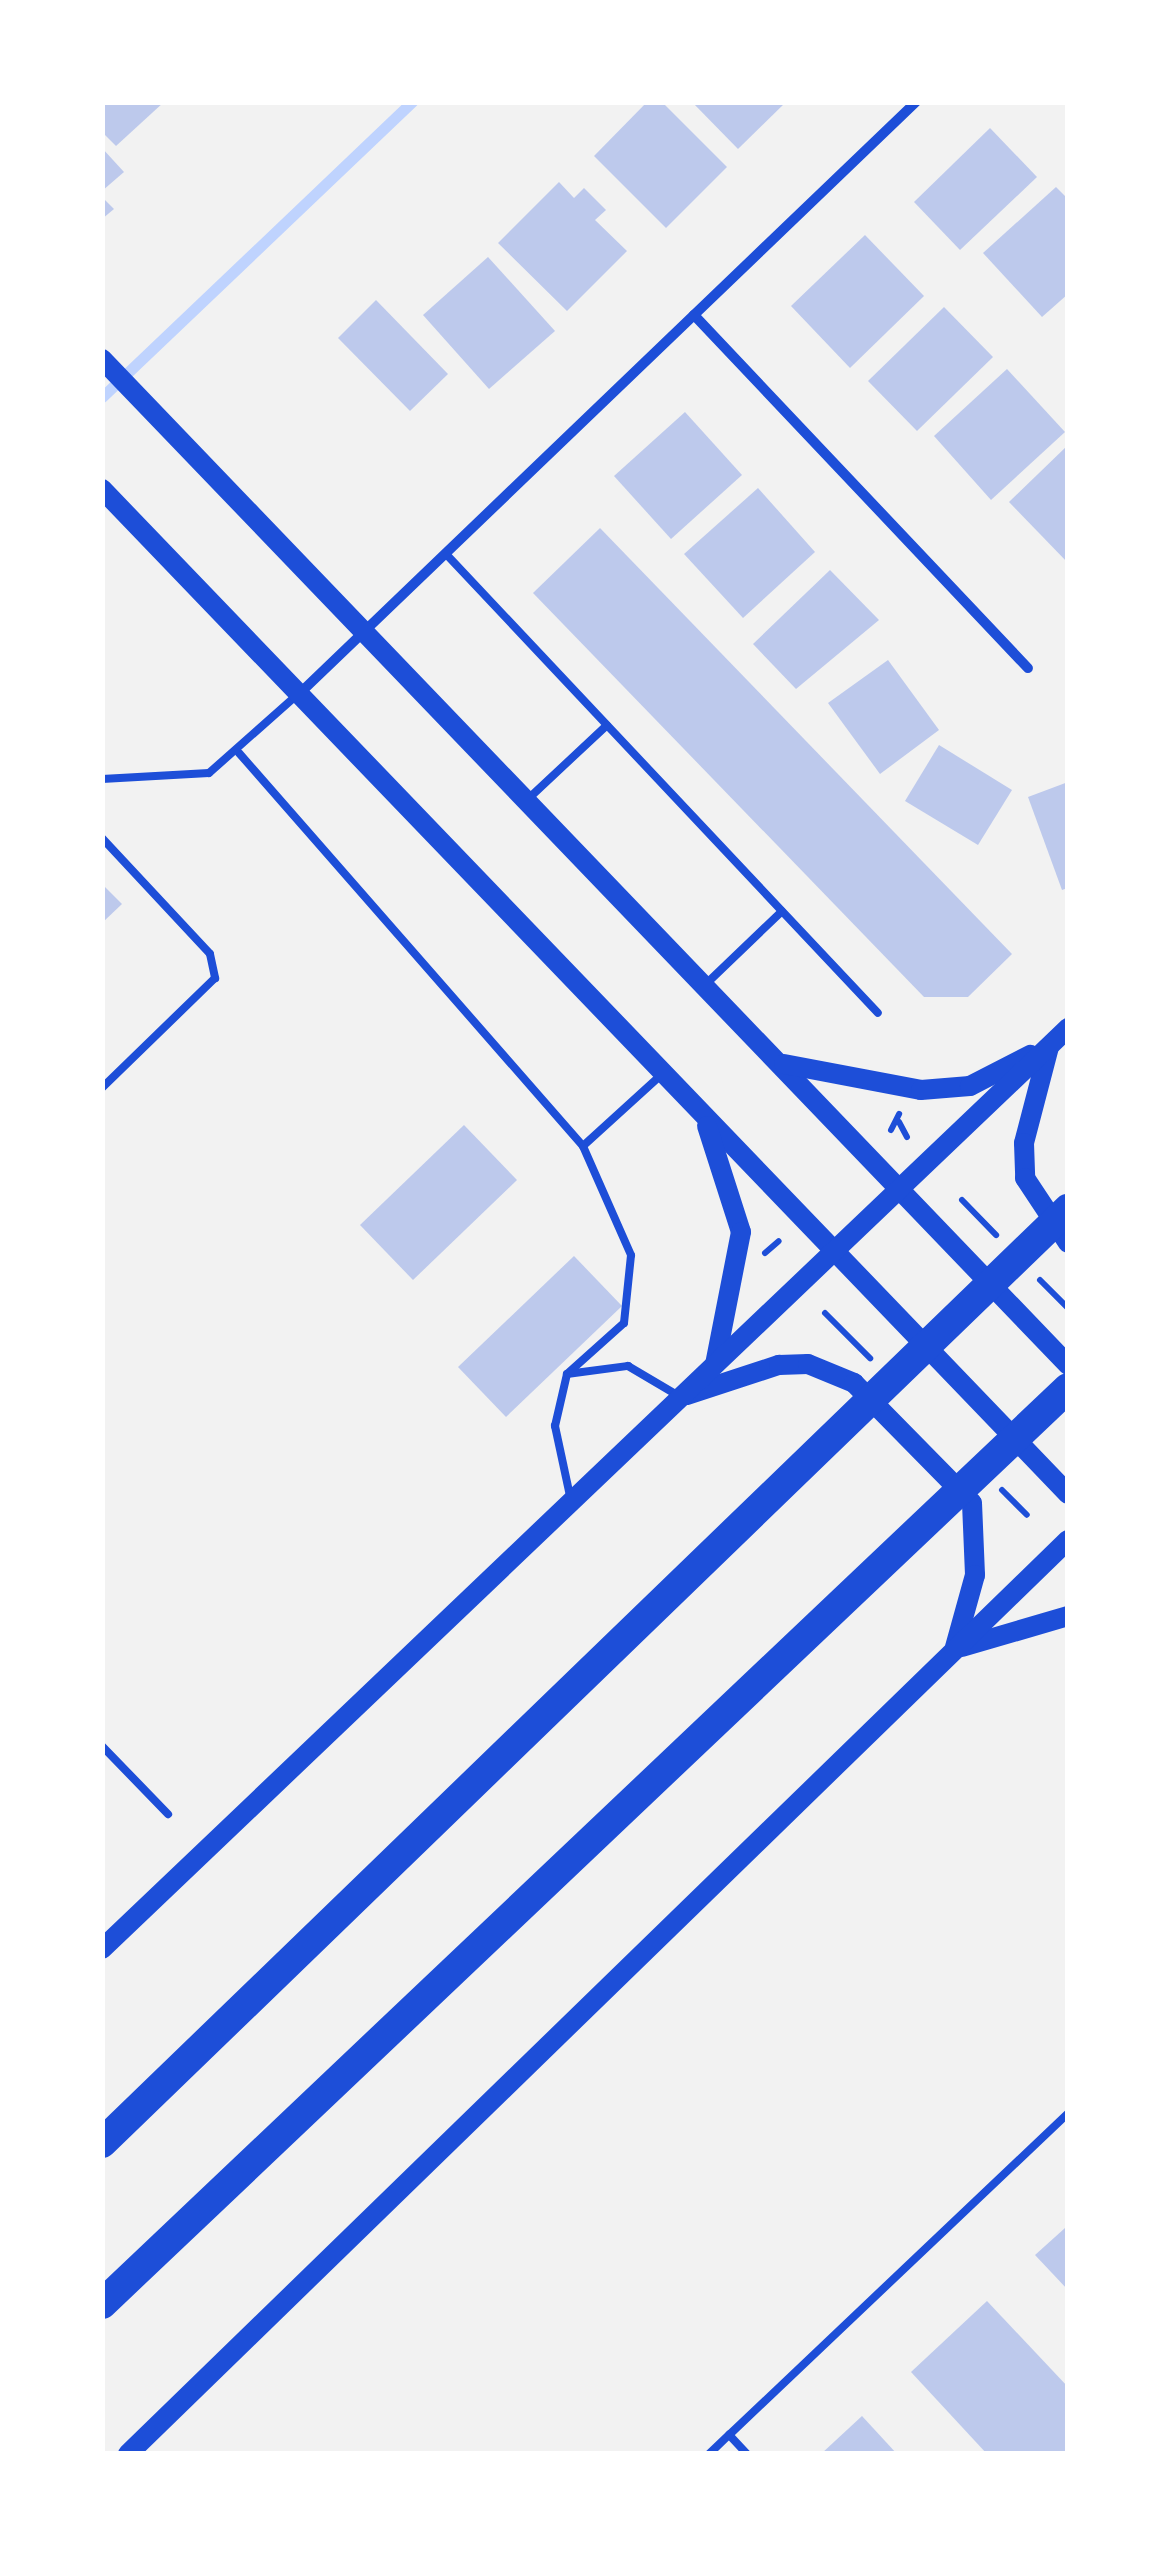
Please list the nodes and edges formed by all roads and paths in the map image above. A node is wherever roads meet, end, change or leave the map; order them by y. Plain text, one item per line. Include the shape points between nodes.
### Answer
1 (916, 102) edge
2 (694, 315) junction
3 (102, 358) edge
4 (102, 489) edge
5 (446, 554) junction
6 (366, 629) junction
7 (1028, 668) dead end
8 (298, 695) junction
9 (606, 725) junction
10 (239, 754) junction
11 (102, 779) edge
12 (528, 799) junction
13 (102, 838) edge
14 (782, 911) junction
15 (705, 985) junction
16 (878, 1014) dead end
17 (1068, 1028) edge
18 (1049, 1045) junction
19 (778, 1062) junction
20 (662, 1074) junction
21 (102, 1088) edge
22 (703, 1115) junction
23 (891, 1130) dead end
24 (907, 1137) dead end
25 (583, 1146) junction
26 (899, 1189) junction
27 (1068, 1208) edge
28 (1068, 1243) edge
29 (834, 1251) junction
30 (767, 1252) dead end
31 (776, 1263) dead end
32 (714, 1365) junction
33 (1068, 1366) edge
34 (567, 1374) junction
35 (1068, 1388) edge
36 (680, 1397) junction
37 (1068, 1494) edge
38 (571, 1502) junction
39 (1068, 1540) edge
40 (1068, 1616) edge
41 (955, 1649) junction
42 (102, 1746) edge
43 (168, 1814) dead end
44 (102, 1949) edge
45 (1068, 2113) edge
46 (102, 2143) edge
47 (102, 2304) edge
48 (729, 2434) junction
49 (128, 2454) edge
50 (709, 2454) edge
51 (747, 2454) edge

1 - 2 street
2 - 5 street
2 - 7 street
3 - 6 main road
4 - 8 main road
5 - 6 street
5 - 9 lane
6 - 8 street
6 - 12 main road
8 - 10 lane
8 - 20 main road
9 - 12 lane
9 - 14 lane
10 - 11 lane via 174,780
10 - 25 lane
12 - 15 main road
13 - 21 lane via 210,954 215,978
14 - 15 lane
14 - 16 lane
15 - 19 main road
17 - 18 main road
18 - 19 main road via 970,1086 921,1090
18 - 26 main road
18 - 28 main road via 1024,1143 1025,1178
19 - 26 main road
20 - 22 main road
20 - 25 lane
22 - 29 main road
22 - 32 main road via 741,1232
23 - 24 path via 899,1118
25 - 34 lane via 631,1255 624,1322
26 - 29 main road
26 - 33 main road
27 - 46 highway
29 - 32 main road
29 - 37 main road
30 - 31 path
32 - 36 main road
34 - 36 lane via 628,1366
34 - 38 lane via 555,1426
35 - 47 highway
36 - 38 main road
36 - 41 main road via 779,1364 808,1364 854,1383 972,1503 974,1575
38 - 44 main road
39 - 41 main road
40 - 41 main road
41 - 49 main road
42 - 43 lane
45 - 48 lane
48 - 50 lane
48 - 51 lane

